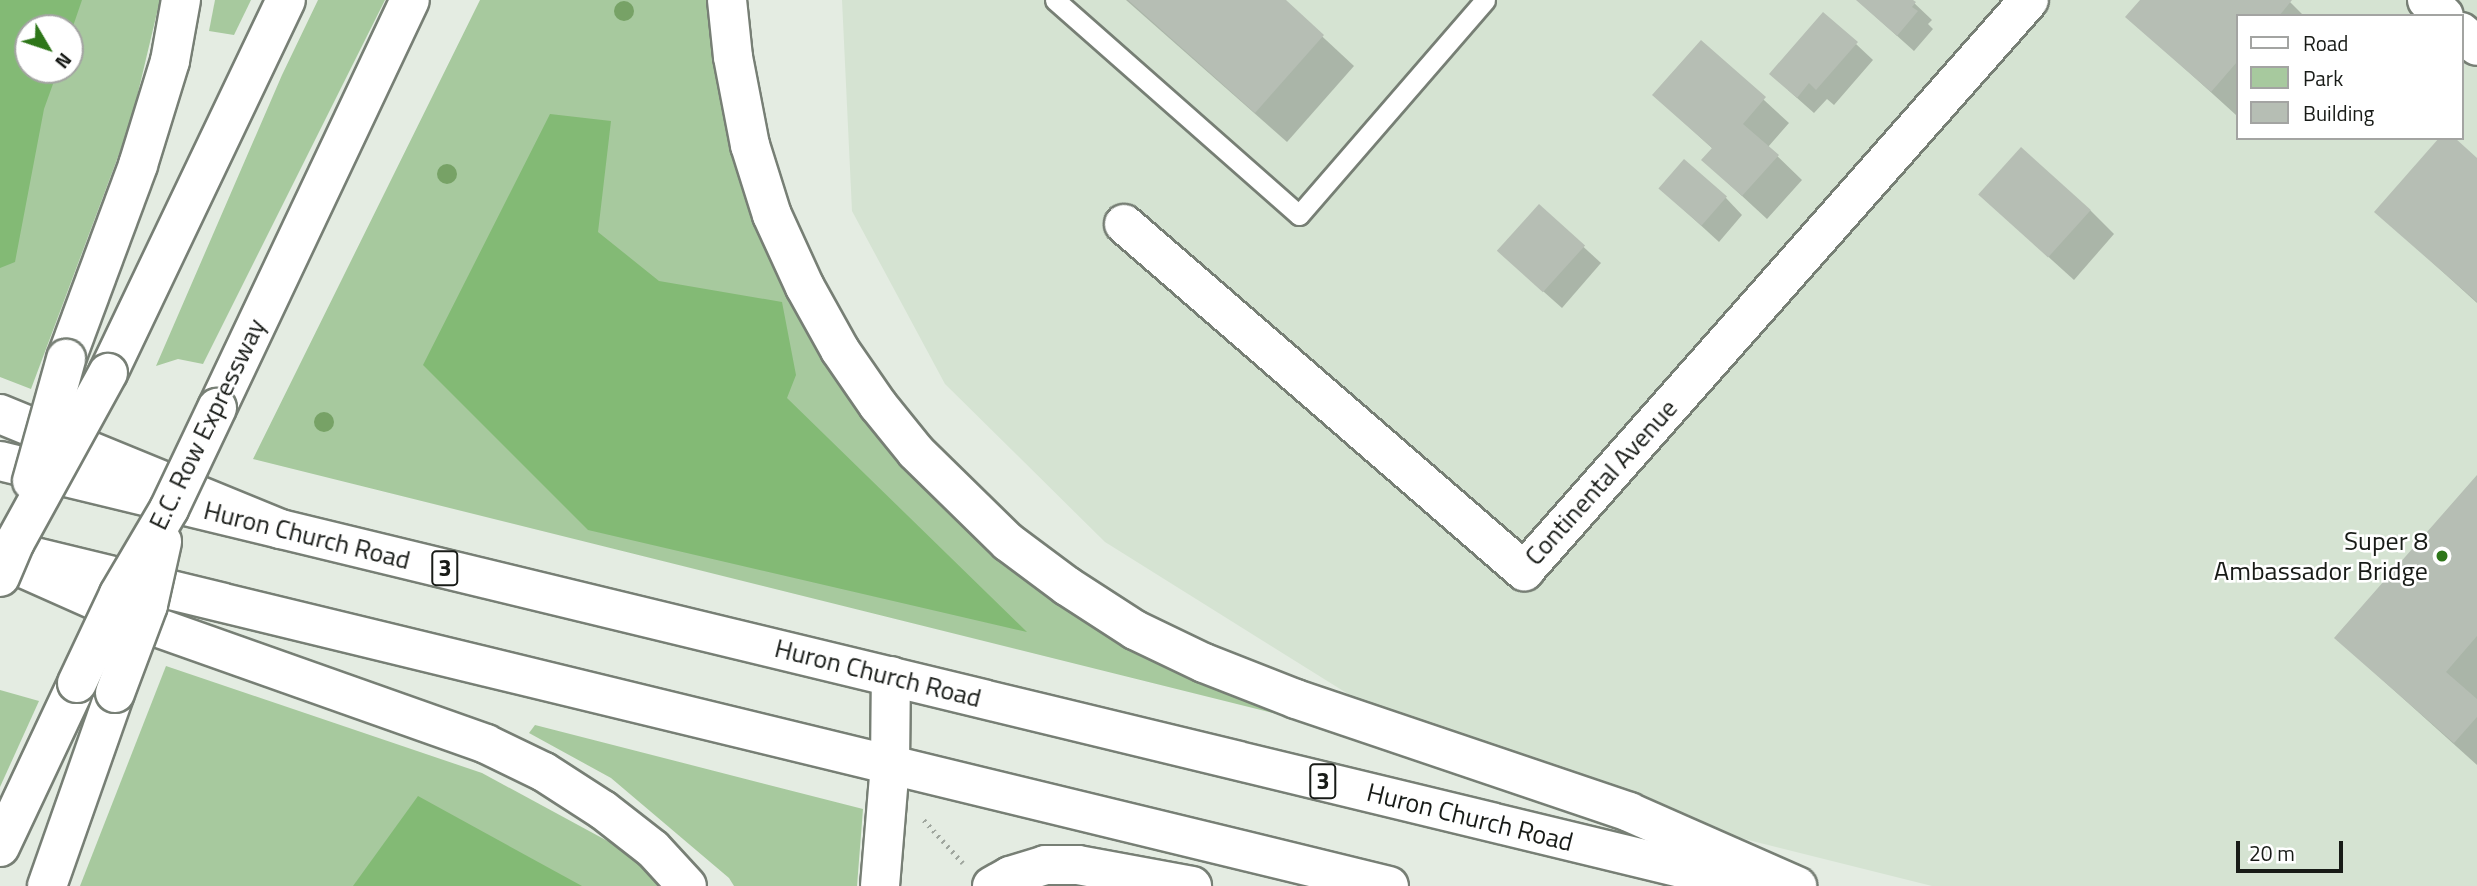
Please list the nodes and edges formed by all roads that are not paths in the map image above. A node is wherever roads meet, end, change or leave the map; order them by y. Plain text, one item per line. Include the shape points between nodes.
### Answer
1 (181, 0) edge
2 (286, 0) edge
3 (410, 0) edge
4 (727, 0) edge
5 (1055, 0) edge
6 (1485, 0) edge
7 (2029, 0) edge
8 (2427, 0) edge
9 (2442, 14) edge
10 (2463, 34) edge
11 (2477, 46) edge
12 (1124, 224) dead end
13 (0, 414) edge
14 (0, 461) edge
15 (169, 509) junction
16 (281, 528) junction
17 (5, 550) edge
18 (0, 577) edge
19 (891, 676) junction
20 (890, 765) junction
21 (0, 847) edge
22 (978, 875) edge
23 (47, 886) edge
24 (687, 886) edge
25 (880, 886) edge
26 (1192, 886) edge
27 (1389, 886) edge
28 (1756, 886) edge
29 (1797, 886) edge

1 - 17 main road, bridge via 170,61 138,164 66,359
2 - 17 main road, bridge via 108,373
3 - 15 main road, E.C. Row Expressway, bridge
4 - 29 main road via 750,145 772,215 805,287 840,350 886,415 935,472 1008,542 1135,630 1204,663 1296,699 1629,812
5 - 6 lane via 1300,215
7 - 12 main road, Continental Avenue via 1524,571
8 - 9 main road
10 - 11 main road
13 - 16 main road
14 - 16 main road, Huron Church Road / 3
15 - 21 main road, E.C. Row Expressway, bridge via 119,594
15 - 23 main road, bridge via 148,605
16 - 19 main road, Huron Church Road / 3
17 - 18 main road, bridge
17 - 20 main road
17 - 24 main road via 156,627 486,744 544,772 653,849
19 - 20 main road
19 - 28 main road, Huron Church Road / 3
20 - 25 main road
20 - 27 main road
22 - 26 main road via 1010,876 1045,865 1115,870

